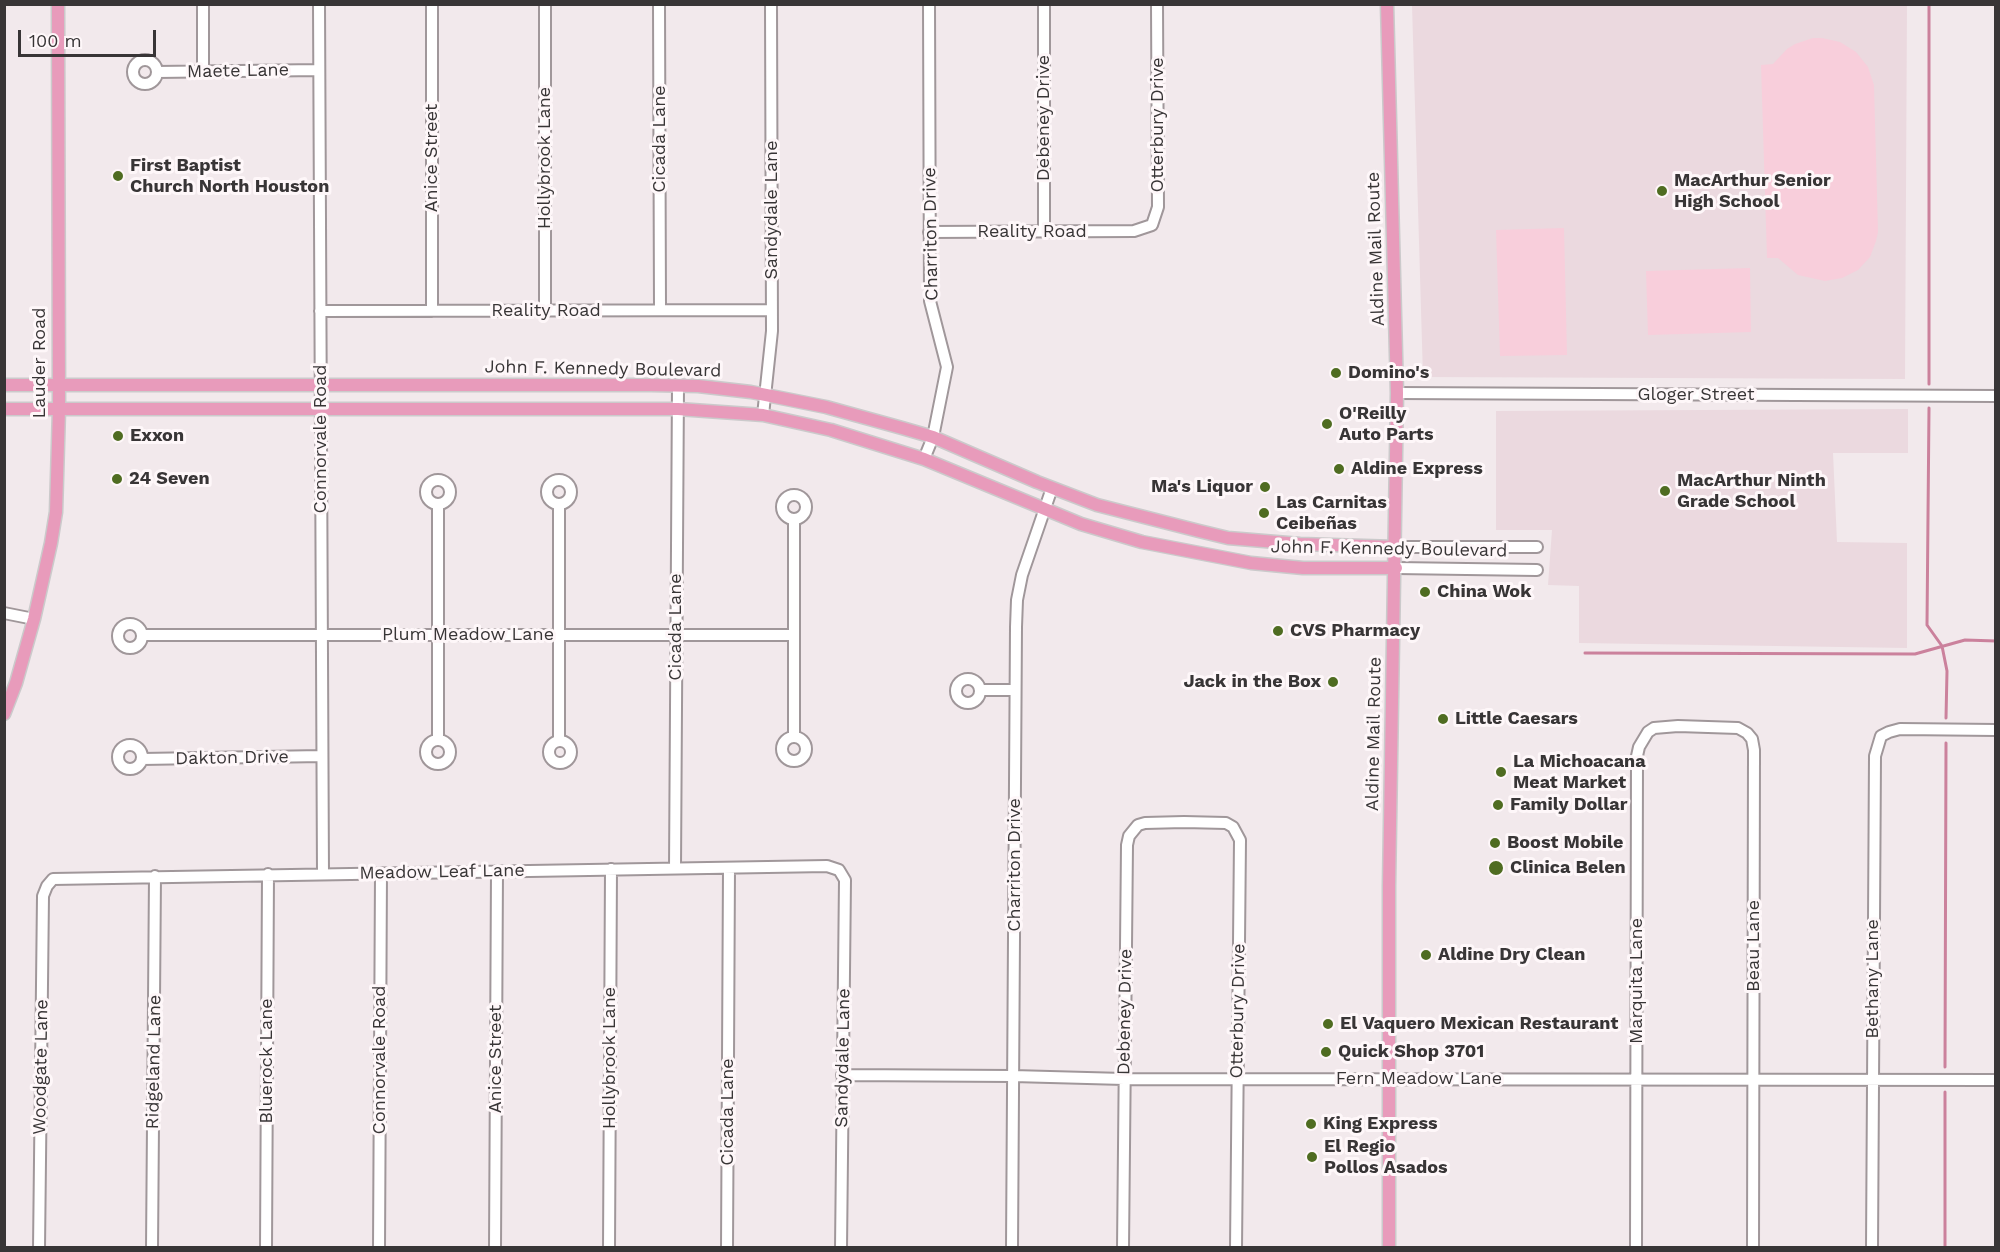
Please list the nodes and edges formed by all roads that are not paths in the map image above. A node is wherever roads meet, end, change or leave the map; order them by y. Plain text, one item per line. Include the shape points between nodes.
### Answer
1 (58, 4) edge
2 (203, 4) edge
3 (319, 4) edge
4 (432, 4) edge
5 (545, 4) edge
6 (659, 4) edge
7 (771, 4) edge
8 (929, 4) edge
9 (1044, 4) edge
10 (1158, 4) edge
11 (1387, 4) edge
12 (319, 70) junction
13 (203, 71) junction
14 (157, 72) dead end
15 (1134, 231) joint
16 (929, 232) junction
17 (1044, 232) junction
18 (660, 310) junction
19 (772, 310) junction
20 (320, 311) junction
21 (432, 311) junction
22 (545, 311) junction
23 (4, 385) edge
24 (58, 385) junction
25 (320, 385) junction
26 (678, 386) junction
27 (1397, 393) junction
28 (766, 395) junction
29 (1995, 396) edge
30 (321, 408) junction
31 (4, 409) edge
32 (59, 409) junction
33 (678, 409) junction
34 (763, 415) junction
35 (933, 437) junction
36 (924, 459) junction
37 (1052, 488) junction
38 (438, 504) dead end
39 (559, 504) dead end
40 (1044, 509) junction
41 (794, 519) dead end
42 (1224, 537) junction
43 (1396, 547) junction
44 (1537, 547) dead end
45 (1219, 558) junction
46 (1396, 568) junction
47 (1537, 570) dead end
48 (4, 613) edge
49 (34, 619) junction
50 (142, 635) dead end
51 (438, 635) junction
52 (559, 635) junction
53 (676, 635) junction
54 (793, 635) junction
55 (321, 636) junction
56 (980, 690) dead end
57 (1016, 690) junction
58 (4, 714) edge
59 (1662, 727) joint
60 (1995, 730) edge
61 (794, 737) dead end
62 (438, 740) dead end
63 (559, 741) dead end
64 (322, 756) junction
65 (142, 759) dead end
66 (1184, 822) joint
67 (675, 868) junction
68 (729, 868) junction
69 (611, 869) junction
70 (840, 870) joint
71 (496, 871) junction
72 (381, 873) junction
73 (268, 874) junction
74 (322, 874) junction
75 (155, 876) junction
76 (47, 886) joint
77 (843, 1076) junction
78 (1013, 1076) junction
79 (1124, 1079) junction
80 (1237, 1079) junction
81 (1389, 1079) junction
82 (1637, 1079) junction
83 (1754, 1079) junction
84 (1873, 1080) junction
85 (1995, 1080) edge
86 (39, 1248) edge
87 (152, 1248) edge
88 (266, 1248) edge
89 (380, 1248) edge
90 (495, 1248) edge
91 (609, 1248) edge
92 (727, 1248) edge
93 (841, 1248) edge
94 (1012, 1248) edge
95 (1123, 1248) edge
96 (1236, 1248) edge
97 (1389, 1248) edge
98 (1636, 1248) edge
99 (1753, 1248) edge
100 (1872, 1248) edge

1 - 24 main road, Lauder Road
2 - 13 street
3 - 12 street, Connorvale Road
4 - 21 street, Anice Street
5 - 22 street, Hollybrook Lane
6 - 18 street, Cicada Lane
7 - 19 street, Sandydale Lane
8 - 16 street, Charriton Drive
9 - 17 street, Debeney Drive
10 - 15 street, Otterbury Drive via 1158,207 1152,225
11 - 27 main road, Aldine Mail Route
12 - 13 street, Maete Lane
12 - 20 street, Connorvale Road
13 - 14 street, Maete Lane
15 - 17 street, Reality Road
16 - 17 street, Reality Road
16 - 35 street, Charriton Drive via 930,301 947,367
18 - 19 street, Reality Road
18 - 22 street, Reality Road
19 - 28 street, Sandydale Lane
20 - 21 street, Reality Road
20 - 25 street, Connorvale Road
21 - 22 street, Reality Road
23 - 24 main road, John F. Kennedy Boulevard
24 - 25 main road, John F. Kennedy Boulevard
24 - 32 main road, Lauder Road
25 - 26 main road, John F. Kennedy Boulevard
25 - 30 street, Connorvale Road
26 - 28 main road, John F. Kennedy Boulevard
26 - 33 street, Cicada Lane
27 - 29 street, Gloger Street
27 - 43 main road, Aldine Mail Route
28 - 34 street, Sandydale Lane
28 - 35 main road, John F. Kennedy Boulevard
30 - 32 main road, John F. Kennedy Boulevard
30 - 33 main road, John F. Kennedy Boulevard
30 - 55 street, Connorvale Road
31 - 32 main road, John F. Kennedy Boulevard
32 - 49 main road, Lauder Road via 56,512
33 - 34 main road, John F. Kennedy Boulevard
33 - 53 street, Cicada Lane
34 - 36 main road, John F. Kennedy Boulevard via 831,430
35 - 36 street, Charriton Drive
35 - 37 main road, John F. Kennedy Boulevard
36 - 40 main road, John F. Kennedy Boulevard
37 - 40 street, Charriton Drive
37 - 42 main road, John F. Kennedy Boulevard via 1097,505
38 - 51 street
39 - 52 street
40 - 45 main road, John F. Kennedy Boulevard via 1142,542
40 - 57 street, Charriton Drive via 1017,600
41 - 54 street
42 - 43 main road, John F. Kennedy Boulevard
42 - 45 main road
43 - 44 street, John F. Kennedy Boulevard
43 - 46 main road, Aldine Mail Route
45 - 46 main road, John F. Kennedy Boulevard via 1303,568
46 - 47 street, John F. Kennedy Boulevard
46 - 81 main road, Aldine Mail Route
48 - 49 street
49 - 58 main road, Lauder Road
50 - 55 street, Plum Meadow Lane
51 - 52 street, Plum Meadow Lane
51 - 55 street, Plum Meadow Lane
51 - 62 street
52 - 53 street, Plum Meadow Lane
52 - 63 street
53 - 54 street, Plum Meadow Lane
53 - 67 street, Cicada Lane
54 - 61 street
55 - 64 street, Connorvale Road
56 - 57 street
57 - 78 street, Charriton Drive
59 - 82 street, Marquita Lane via 1648,732 1637,756
59 - 83 street, Beau Lane via 1738,728 1752,739
60 - 84 street, Bethany Lane via 1904,729 1881,736 1875,756
64 - 65 street, Dakton Drive
64 - 74 street, Connorvale Road
66 - 79 street, Debeney Drive via 1145,823 1129,836
66 - 80 street, Otterbury Drive via 1226,823 1240,840
67 - 68 street, Meadow Leaf Lane
67 - 69 street, Meadow Leaf Lane
68 - 70 street, Meadow Leaf Lane via 827,866
68 - 92 street, Cicada Lane
69 - 71 street, Meadow Leaf Lane
69 - 91 street, Hollybrook Lane
70 - 77 street, Sandydale Lane via 844,880
71 - 72 street, Meadow Leaf Lane
71 - 90 street, Anice Street
72 - 74 street, Meadow Leaf Lane
72 - 89 street, Connorvale Road
73 - 74 street, Meadow Leaf Lane
73 - 75 street, Meadow Leaf Lane
73 - 88 street, Bluerock Lane
75 - 76 street, Meadow Leaf Lane via 63,877 53,879
75 - 87 street, Ridgeland Lane
76 - 86 street, Woodgate Lane via 43,896
77 - 78 street, Fern Meadow Lane
77 - 93 street, Sandydale Lane
78 - 79 street, Fern Meadow Lane
78 - 94 street, Charriton Drive
79 - 80 street, Fern Meadow Lane
79 - 95 street, Debeney Drive
80 - 81 street, Fern Meadow Lane
80 - 96 street, Otterbury Drive
81 - 82 street, Fern Meadow Lane
81 - 97 main road, Aldine Mail Route
82 - 83 street, Fern Meadow Lane
82 - 98 street, Marquita Lane
83 - 84 street, Fern Meadow Lane
83 - 99 street, Beau Lane
84 - 85 street, Fern Meadow Lane
84 - 100 street, Bethany Lane

